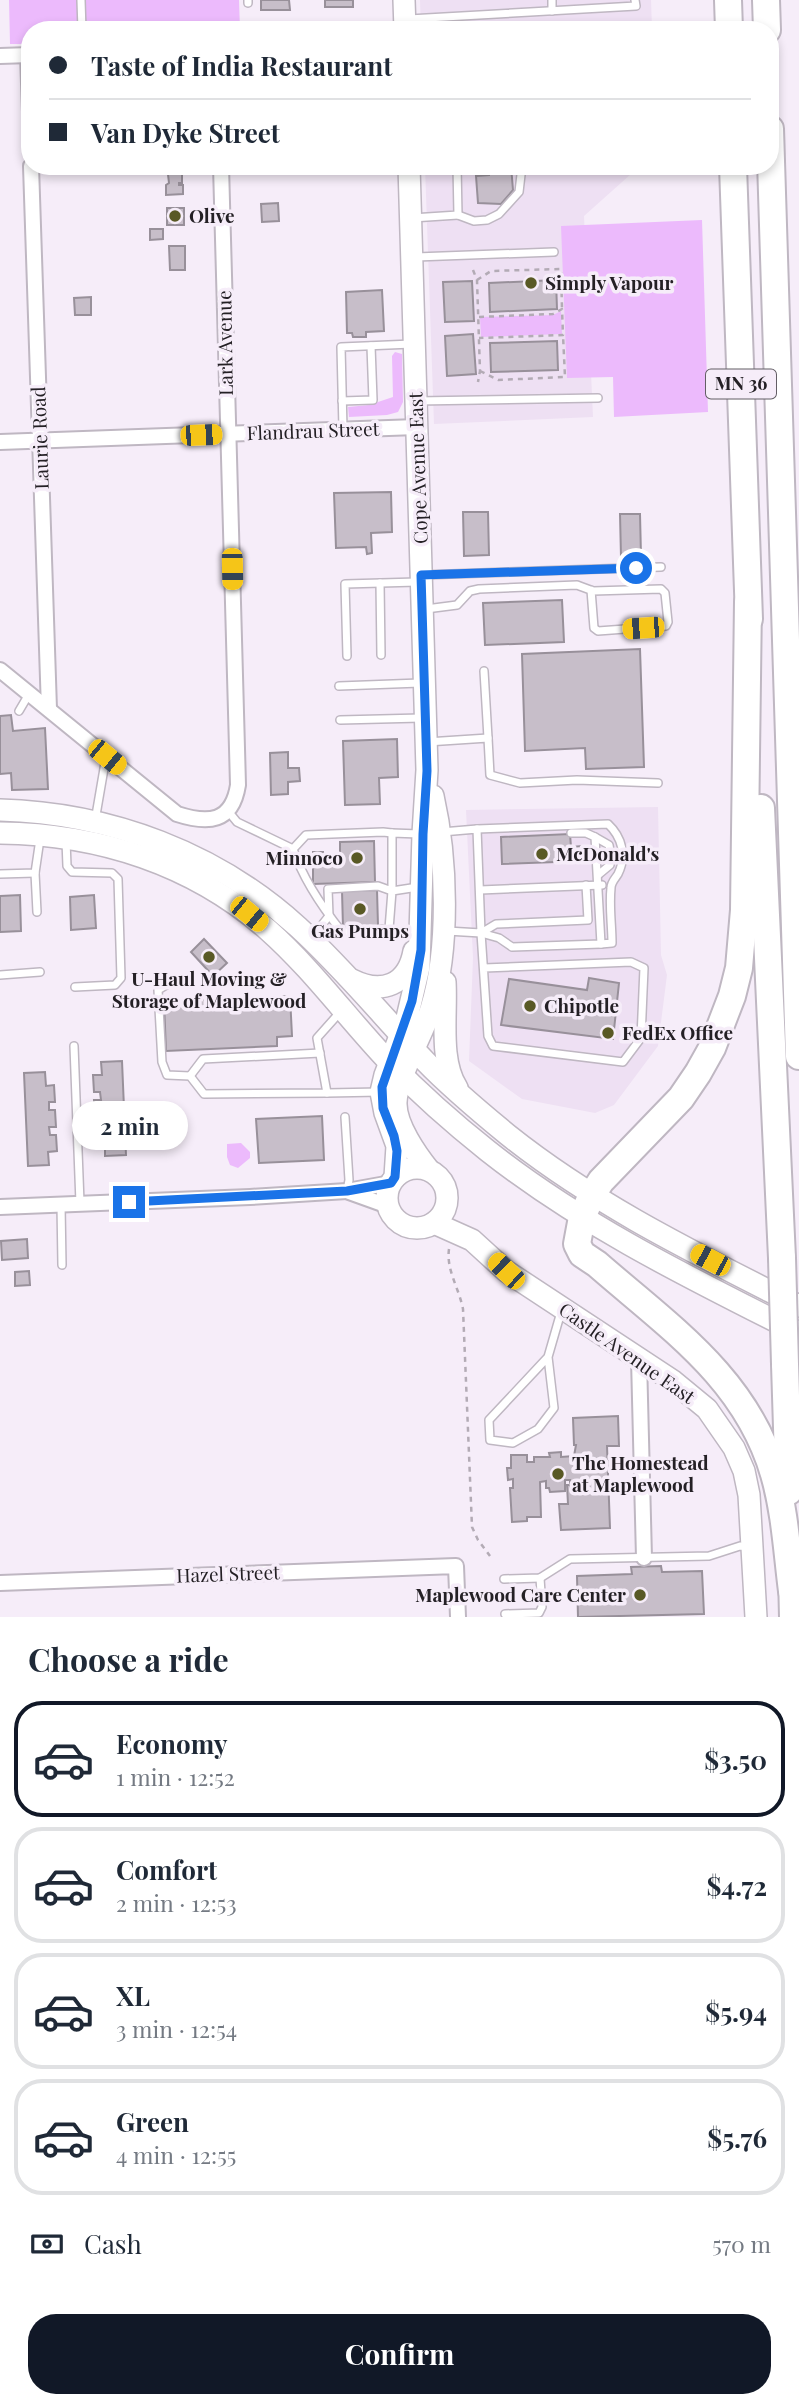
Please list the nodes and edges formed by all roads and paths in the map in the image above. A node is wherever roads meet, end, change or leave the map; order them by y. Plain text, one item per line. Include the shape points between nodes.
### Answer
1 (81, 0) edge
2 (552, 0) edge
3 (635, 0) edge
4 (728, 0) edge
5 (766, 0) edge
6 (552, 11) junction
7 (405, 16) edge
8 (82, 21) edge
9 (729, 21) edge
10 (767, 21) edge
11 (21, 56) edge
12 (0, 57) edge
13 (32, 175) edge
14 (221, 175) edge
15 (409, 175) edge
16 (457, 175) edge
17 (521, 175) edge
18 (733, 175) edge
19 (771, 175) edge
20 (458, 215) junction
21 (411, 218) junction
22 (554, 252) dead end
23 (412, 257) junction
24 (473, 270) dead end
25 (477, 279) junction
26 (562, 309) junction
27 (478, 317) junction
28 (563, 335) junction
29 (479, 338) junction
30 (414, 344) junction
31 (372, 345) junction
32 (480, 372) junction
33 (478, 382) dead end
34 (598, 398) dead end
35 (342, 401) junction
36 (416, 401) junction
37 (417, 427) junction
38 (343, 430) junction
39 (228, 434) junction
40 (40, 440) junction
41 (0, 442) edge
42 (661, 567) dead end
43 (421, 578) junction
44 (380, 583) junction
45 (591, 590) junction
46 (748, 602) junction
47 (422, 610) junction
48 (382, 655) dead end
49 (347, 656) dead end
50 (0, 670) edge
51 (484, 671) dead end
52 (425, 683) junction
53 (339, 685) dead end
54 (29, 693) junction
55 (48, 709) junction
56 (19, 711) dead end
57 (426, 718) junction
58 (340, 720) dead end
59 (488, 738) junction
60 (426, 742) junction
61 (107, 757) junction
62 (658, 783) dead end
63 (791, 792) junction
64 (0, 810) edge
65 (228, 811) junction
66 (95, 822) junction
67 (477, 829) junction
68 (0, 833) edge
69 (392, 833) junction
70 (432, 833) junction
71 (571, 833) dead end
72 (40, 834) junction
73 (66, 837) junction
74 (596, 837) junction
75 (293, 849) junction
76 (799, 872) edge
77 (35, 873) junction
78 (0, 874) edge
79 (598, 875) junction
80 (586, 885) junction
81 (599, 885) junction
82 (610, 885) junction
83 (422, 886) junction
84 (480, 890) junction
85 (392, 891) junction
86 (37, 912) dead end
87 (329, 916) junction
88 (600, 919) junction
89 (611, 919) junction
90 (588, 920) junction
91 (443, 931) junction
92 (481, 933) junction
93 (311, 939) junction
94 (601, 944) junction
95 (484, 968) junction
96 (40, 972) dead end
97 (0, 975) edge
98 (348, 978) junction
99 (176, 979) dead end
100 (75, 987) dead end
101 (343, 1010) junction
102 (407, 1042) junction
103 (74, 1046) dead end
104 (320, 1054) junction
105 (799, 1056) edge
106 (397, 1069) junction
107 (190, 1076) junction
108 (381, 1092) junction
109 (327, 1093) junction
110 (462, 1095) junction
111 (443, 1112) junction
112 (345, 1117) dead end
113 (408, 1137) junction
114 (429, 1170) junction
115 (393, 1180) junction
116 (347, 1191) junction
117 (80, 1203) junction
118 (61, 1204) junction
119 (388, 1206) junction
120 (587, 1206) junction
121 (0, 1207) edge
122 (440, 1214) junction
123 (461, 1239) junction
124 (62, 1265) dead end
125 (799, 1306) edge
126 (564, 1309) junction
127 (799, 1333) edge
128 (548, 1357) junction
129 (639, 1359) junction
130 (753, 1547) junction
131 (490, 1556) dead end
132 (644, 1558) junction
133 (540, 1578) junction
134 (504, 1579) dead end
135 (0, 1583) edge
136 (793, 1604) edge
137 (505, 1614) dead end
138 (458, 1617) edge
139 (756, 1617) edge

1 - 8 lane
2 - 6 lane
3 - 6 lane via 636,6
4 - 9 highway
5 - 10 highway
6 - 7 lane
11 - 12 street
13 - 40 street, Laurie Road
14 - 39 street, Lark Avenue
15 - 21 main road, Cope Avenue East
16 - 20 lane
17 - 20 lane via 519,192 499,214 474,221
18 - 46 highway, MN 36
19 - 63 highway, MN 36
20 - 21 lane
21 - 23 main road, Cope Avenue East
22 - 23 lane
23 - 30 main road, Cope Avenue East
24 - 25 path
25 - 26 path via 491,271 561,269
25 - 27 path
26 - 27 path via 553,314
26 - 28 path
27 - 29 path
28 - 29 path
28 - 32 path via 565,377 498,380
29 - 32 path
30 - 31 lane
30 - 36 main road, Cope Avenue East
31 - 35 lane via 341,347
31 - 35 lane via 373,400
32 - 33 path
34 - 36 lane
35 - 38 lane
36 - 37 main road, Cope Avenue East
37 - 38 street, Flandrau Street
37 - 43 main road, Cope Avenue East
38 - 39 street, Flandrau Street
39 - 40 street, Flandrau Street
39 - 65 street, Lark Avenue via 238,785
40 - 41 street, Flandrau Street
40 - 55 street, Laurie Road
42 - 43 lane
43 - 44 lane
43 - 47 main road, Cope Avenue East
44 - 48 lane
44 - 49 lane via 345,584
45 - 45 lane via 661,589 668,605 668,622 666,626 598,631 592,618
45 - 47 lane via 577,585 479,589 470,591 457,605
46 - 120 highway via 744,910 733,996 693,1082 601,1181
46 - 136 highway, MN 36, bridge via 772,1016
47 - 52 main road, Cope Avenue East
50 - 54 street
51 - 59 lane
52 - 53 lane
52 - 57 main road, Cope Avenue East
54 - 55 street
54 - 56 lane
55 - 61 street
57 - 58 lane
57 - 60 main road, Cope Avenue East
59 - 60 lane
59 - 62 lane via 490,775 520,783
60 - 70 main road, Cope Avenue East
61 - 65 street via 177,814 195,820 215,819
61 - 66 lane
63 - 76 highway
63 - 105 highway, MN 36
64 - 66 main road
65 - 75 lane via 237,822
66 - 93 main road via 148,837 216,868 260,896
67 - 70 lane
67 - 82 lane via 608,824 617,832 622,859
67 - 84 lane
68 - 72 main road
69 - 70 lane
69 - 75 lane via 306,835
69 - 85 lane
70 - 83 main road, Cope Avenue East
70 - 91 main road, Cope Avenue East
71 - 74 lane
72 - 73 main road
72 - 77 lane
73 - 100 lane via 72,872 112,873 118,879 121,978 115,985
73 - 101 main road via 135,853 209,887 279,940
74 - 79 lane
74 - 79 lane via 609,845 611,857 610,865
75 - 87 lane via 299,868
77 - 78 lane
77 - 86 lane
79 - 81 lane
80 - 81 lane
80 - 84 lane
80 - 90 lane
81 - 82 lane
81 - 88 lane
82 - 89 lane
83 - 85 lane
83 - 98 main road via 407,972 381,988
83 - 102 main road, Cope Avenue East via 419,967
84 - 92 lane
85 - 87 lane via 378,886 328,889
85 - 87 lane via 389,929 342,932
87 - 93 lane
88 - 89 lane
88 - 90 lane
88 - 94 lane
89 - 94 lane via 612,943
90 - 92 lane via 496,924
91 - 92 lane
91 - 102 main road, Cope Avenue East via 436,991 428,1016
91 - 110 main road via 446,1061
92 - 94 lane via 499,937 512,947
92 - 95 lane
93 - 98 main road
95 - 95 lane via 488,1036 493,1046 623,1062 641,1038 644,968 631,962
96 - 97 lane
98 - 102 main road
99 - 107 lane via 158,990 162,1062 167,1075
101 - 104 lane via 317,1038
101 - 106 main road
102 - 106 main road
102 - 110 main road
103 - 117 lane
104 - 107 lane via 203,1059
104 - 109 lane
106 - 108 main road
106 - 111 main road
106 - 113 main road via 397,1114
107 - 109 lane via 204,1094
108 - 109 lane
108 - 115 main road via 397,1146
110 - 120 main road
111 - 113 main road via 425,1109 414,1113 407,1122
111 - 120 main road via 515,1171
112 - 116 lane
113 - 114 main road
114 - 115 main road via 411,1168
114 - 122 main road via 446,1189
115 - 116 street
115 - 119 main road
116 - 117 street
116 - 119 street
117 - 118 street
118 - 121 street
118 - 124 lane
119 - 122 main road via 407,1226 425,1227
120 - 125 main road via 691,1250
120 - 127 main road
120 - 136 highway via 577,1244 582,1254 710,1362 755,1424 775,1476
122 - 123 main road, Castle Avenue East
123 - 126 main road, Castle Avenue East
123 - 131 path via 447,1263 463,1309 472,1527
126 - 128 lane
126 - 129 main road, Castle Avenue East
128 - 128 lane via 489,1420 490,1440 513,1443 538,1429 554,1408
129 - 130 main road, Castle Avenue East via 707,1409 734,1448 749,1495
129 - 132 street
130 - 132 lane via 740,1546 709,1556
130 - 139 main road, Castle Avenue East
132 - 133 lane via 570,1559
133 - 134 lane
133 - 137 lane via 539,1612
135 - 138 street, Hazel Street via 456,1566

